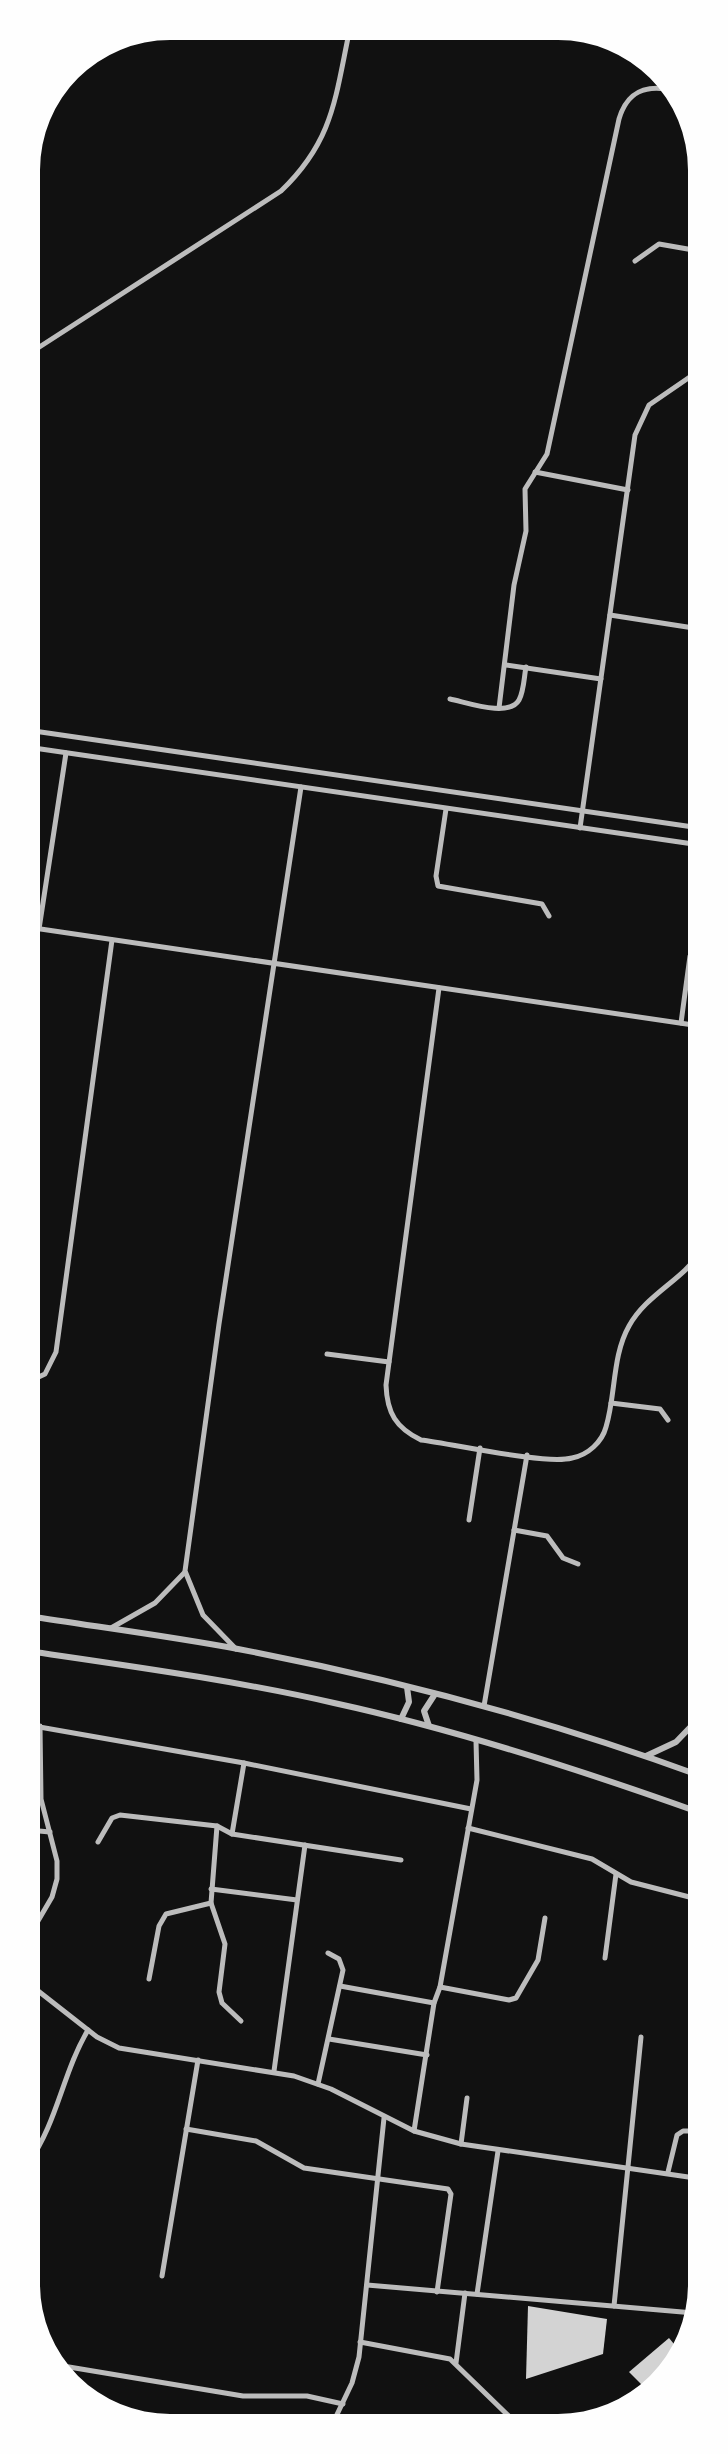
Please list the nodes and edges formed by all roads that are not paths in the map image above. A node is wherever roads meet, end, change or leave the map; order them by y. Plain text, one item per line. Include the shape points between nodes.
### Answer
1 (347, 40) edge
2 (659, 89) edge
3 (688, 249) edge
4 (635, 261) dead end
5 (40, 347) edge
6 (688, 377) edge
7 (535, 472) junction
8 (628, 490) junction
9 (610, 615) junction
10 (688, 627) edge
11 (506, 665) junction
12 (526, 667) junction
13 (601, 679) junction
14 (450, 699) dead end
15 (499, 708) junction
16 (40, 732) edge
17 (40, 749) edge
18 (66, 753) junction
19 (301, 787) junction
20 (446, 809) junction
21 (583, 811) junction
22 (688, 826) edge
23 (580, 828) junction
24 (688, 843) edge
25 (549, 916) dead end
26 (40, 922) edge
27 (40, 929) edge
28 (112, 940) junction
29 (273, 963) junction
30 (688, 971) edge
31 (439, 988) junction
32 (681, 1023) junction
33 (688, 1024) edge
34 (688, 1268) edge
35 (327, 1354) dead end
36 (389, 1362) junction
37 (40, 1376) edge
38 (611, 1403) junction
39 (668, 1420) dead end
40 (480, 1448) junction
41 (527, 1455) junction
42 (469, 1520) dead end
43 (514, 1530) junction
44 (578, 1564) dead end
45 (185, 1571) junction
46 (40, 1618) edge
47 (108, 1629) junction
48 (237, 1649) junction
49 (40, 1653) edge
50 (407, 1687) junction
51 (435, 1694) junction
52 (484, 1706) junction
53 (401, 1719) junction
54 (40, 1726) joint
55 (429, 1727) junction
56 (688, 1730) edge
57 (476, 1741) junction
58 (645, 1756) junction
59 (244, 1763) junction
60 (688, 1771) edge
61 (471, 1809) junction
62 (688, 1809) edge
63 (217, 1826) junction
64 (468, 1828) junction
65 (40, 1831) edge
66 (50, 1832) junction
67 (232, 1834) junction
68 (98, 1842) dead end
69 (305, 1845) junction
70 (401, 1860) dead end
71 (616, 1874) junction
72 (211, 1889) junction
73 (688, 1897) edge
74 (297, 1900) junction
75 (211, 1903) junction
76 (40, 1918) edge
77 (545, 1918) dead end
78 (328, 1953) dead end
79 (605, 1958) dead end
80 (149, 1979) dead end
81 (340, 1986) junction
82 (440, 1987) junction
83 (40, 1992) edge
84 (434, 2003) junction
85 (241, 2021) dead end
86 (88, 2030) junction
87 (641, 2037) dead end
88 (329, 2039) junction
89 (427, 2055) junction
90 (198, 2060) junction
91 (274, 2071) junction
92 (318, 2084) junction
93 (467, 2098) dead end
94 (384, 2118) junction
95 (186, 2129) junction
96 (414, 2131) junction
97 (688, 2131) edge
98 (40, 2143) edge
99 (461, 2144) junction
100 (498, 2151) junction
101 (625, 2168) junction
102 (668, 2172) junction
103 (688, 2176) edge
104 (378, 2179) junction
105 (162, 2276) dead end
106 (367, 2285) junction
107 (437, 2292) junction
108 (465, 2293) junction
109 (477, 2294) junction
110 (614, 2306) junction
111 (685, 2312) edge
112 (360, 2342) junction
113 (456, 2363) junction
114 (71, 2367) edge
115 (343, 2404) junction
116 (338, 2414) edge
117 (507, 2414) edge

1 - 5 street via 329,125 300,173 281,191
2 - 7 street via 645,88 623,105 547,454
3 - 4 street via 659,244
6 - 8 street via 661,393 640,419
7 - 8 street
7 - 11 street via 525,489 526,531
8 - 9 street
9 - 10 street
9 - 13 street
11 - 12 street
11 - 15 street
12 - 13 street
12 - 15 street via 518,702
13 - 21 street
14 - 15 street
16 - 21 street
17 - 18 street
18 - 19 street
18 - 26 street
19 - 20 street
19 - 29 street
20 - 23 street
20 - 25 street via 438,886 542,904
21 - 22 street
21 - 23 street
23 - 24 street
27 - 28 street
28 - 29 street
28 - 37 street via 56,1352
29 - 31 street
29 - 45 street
30 - 32 street
31 - 32 street
31 - 36 street
32 - 33 street
34 - 38 street via 631,1323
35 - 36 street
36 - 40 street via 386,1403 405,1432 421,1440
38 - 39 street via 660,1409
38 - 41 street via 606,1429 588,1452 559,1460
40 - 41 street
40 - 42 street
41 - 43 street
43 - 44 street via 547,1536 563,1558
43 - 52 street
45 - 47 street via 155,1603
45 - 48 street via 203,1615
46 - 47 street
47 - 48 street
48 - 50 street
49 - 53 street via 245,1685
50 - 51 street
50 - 53 street via 409,1702
51 - 52 street
51 - 55 street via 424,1711
52 - 58 street
53 - 55 street
54 - 59 street
54 - 66 street via 41,1799
55 - 57 street
56 - 58 street via 676,1742
57 - 61 street
57 - 62 street
58 - 60 street
59 - 61 street
59 - 67 street
61 - 64 street
63 - 67 street
63 - 68 street via 120,1815 112,1818
63 - 72 street
64 - 71 street via 592,1859
64 - 82 street
65 - 66 street
66 - 76 street via 57,1879
67 - 69 street
69 - 70 street
69 - 74 street
71 - 73 street
71 - 79 street
72 - 74 street
72 - 75 street
74 - 91 street
75 - 80 street via 172,1911 161,1920
75 - 85 street via 225,1937 220,1998
77 - 82 street via 536,1967 516,1998
78 - 81 street via 342,1964
81 - 84 street
81 - 88 street
82 - 84 street
83 - 86 street
84 - 89 street
86 - 90 street via 119,2048
86 - 98 street
87 - 101 street
88 - 89 street
88 - 92 street
89 - 96 street
90 - 91 street
90 - 95 street
91 - 92 street
92 - 94 street
93 - 99 street
94 - 96 street
94 - 104 street
95 - 104 street via 256,2141 304,2168
95 - 105 street
96 - 99 street
97 - 102 street via 677,2135
99 - 100 street
100 - 101 street
100 - 109 street
101 - 102 street
101 - 110 street
102 - 103 street
104 - 106 street
104 - 107 street via 450,2192
106 - 107 street
106 - 112 street
107 - 108 street
108 - 109 street
108 - 113 street
109 - 110 street
110 - 111 street
112 - 113 street
112 - 115 street
113 - 117 street
114 - 115 street via 235,2395 307,2396
115 - 116 street

